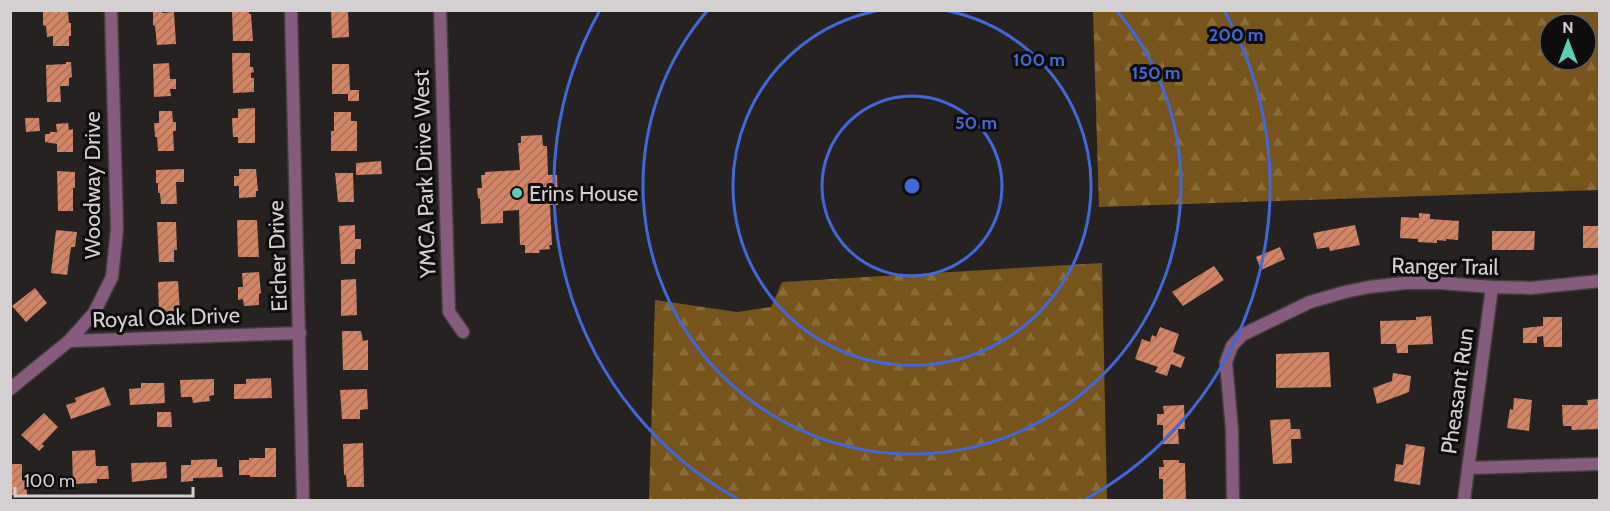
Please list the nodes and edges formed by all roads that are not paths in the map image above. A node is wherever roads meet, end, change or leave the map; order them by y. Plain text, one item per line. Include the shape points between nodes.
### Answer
1 (111, 10) edge
2 (291, 10) edge
3 (440, 10) edge
4 (1599, 281) edge
5 (1492, 287) junction
6 (463, 332) dead end
7 (300, 333) junction
8 (69, 341) junction
9 (10, 389) edge
10 (1599, 464) edge
11 (1468, 468) junction
12 (303, 501) edge
13 (1233, 501) edge
14 (1464, 501) edge

1 - 8 street, Woodway Drive via 117,229 112,277 94,313
2 - 7 street, Eicher Drive
3 - 6 street, YMCA Park Drive West via 449,312
4 - 5 street, Ranger Trail via 1531,288
5 - 11 street, Pheasant Run
5 - 13 street, Ranger Trail via 1405,283 1345,292 1310,302 1242,335 1226,362
7 - 8 street, Royal Oak Drive
7 - 12 street, Eicher Drive
8 - 9 street, Woodway Drive
10 - 11 street
11 - 14 street, Pheasant Run

